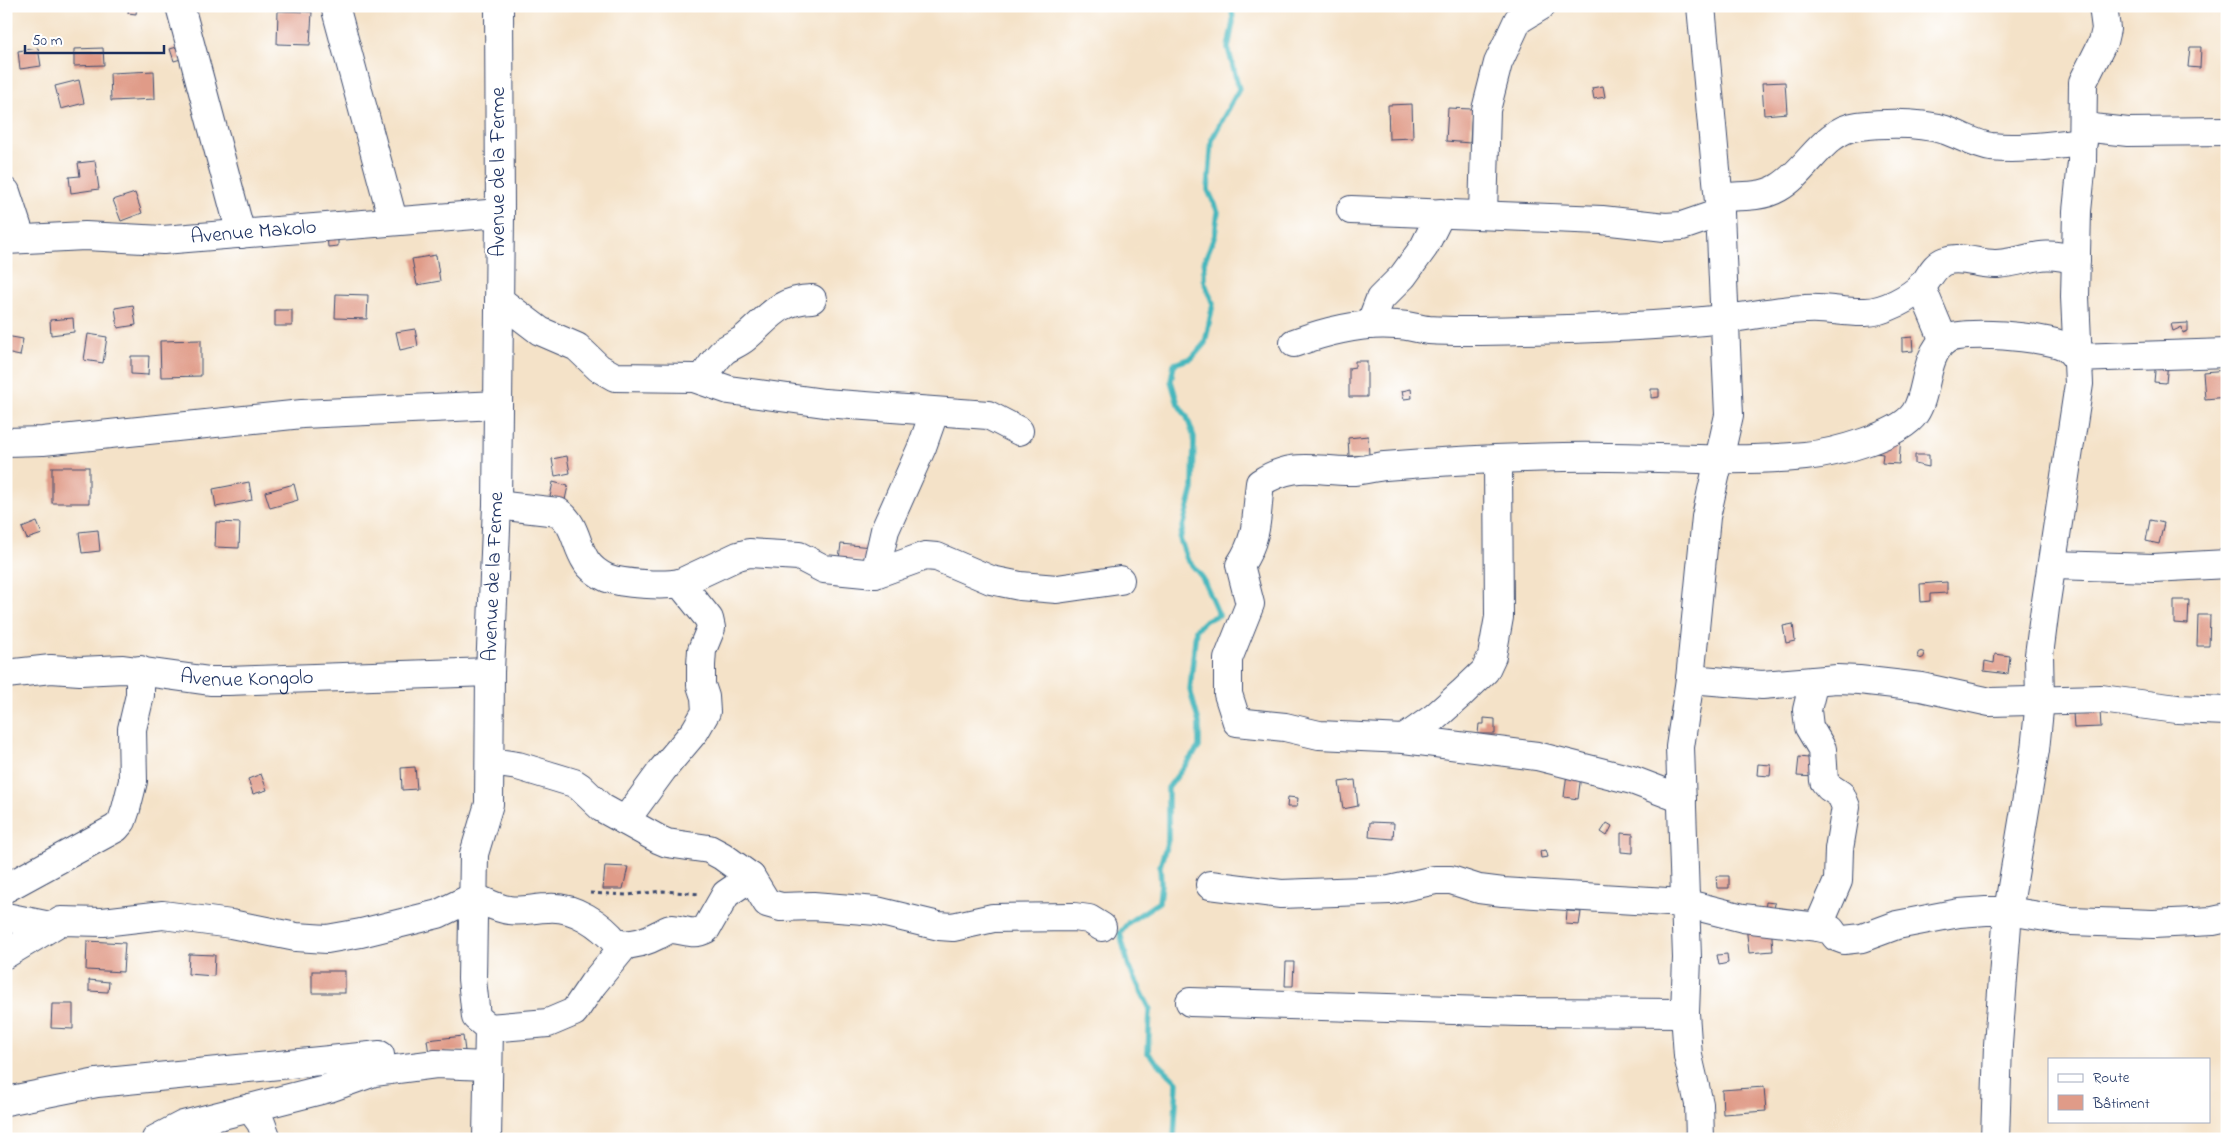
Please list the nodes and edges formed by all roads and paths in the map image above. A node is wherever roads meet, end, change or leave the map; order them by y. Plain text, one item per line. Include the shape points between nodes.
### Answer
1 (180, 6) edge
2 (335, 6) edge
3 (499, 6) edge
4 (1541, 6) edge
5 (1701, 6) edge
6 (2103, 6) edge
7 (2227, 131) edge
8 (2083, 134) junction
9 (6, 192) edge
10 (1719, 205) junction
11 (1351, 210) dead end
12 (1441, 212) junction
13 (500, 213) junction
14 (1483, 214) junction
15 (393, 220) junction
16 (241, 234) junction
17 (14, 239) edge
18 (2076, 260) junction
19 (1922, 286) junction
20 (812, 299) dead end
21 (499, 300) junction
22 (1724, 319) junction
23 (1370, 325) junction
24 (1944, 341) junction
25 (1294, 343) dead end
26 (2227, 353) edge
27 (2076, 358) junction
28 (701, 380) junction
29 (498, 406) junction
30 (934, 413) junction
31 (1019, 431) dead end
32 (6, 442) edge
33 (1498, 460) junction
34 (1718, 460) junction
35 (496, 505) junction
36 (2227, 564) edge
37 (2053, 565) junction
38 (875, 574) junction
39 (1120, 580) dead end
40 (680, 583) junction
41 (140, 670) junction
42 (490, 672) junction
43 (6, 674) edge
44 (1690, 679) junction
45 (1814, 681) junction
46 (2040, 700) junction
47 (2227, 712) edge
48 (1404, 739) junction
49 (490, 762) junction
50 (1682, 799) junction
51 (625, 821) junction
52 (751, 877) junction
53 (1210, 885) dead end
54 (6, 888) edge
55 (473, 897) junction
56 (1684, 903) junction
57 (2008, 911) junction
58 (6, 917) edge
59 (2227, 918) edge
60 (50, 926) junction
61 (1102, 927) dead end
62 (1818, 928) junction
63 (624, 945) junction
64 (6, 954) edge
65 (1190, 1002) dead end
66 (1685, 1013) junction
67 (489, 1028) junction
68 (380, 1055) dead end
69 (487, 1066) junction
70 (6, 1101) edge
71 (250, 1108) junction
72 (156, 1139) edge
73 (267, 1139) edge
74 (486, 1139) edge
75 (1700, 1139) edge
76 (1995, 1139) edge

1 - 16 street
2 - 15 street
3 - 13 street, Avenue de la Ferme
4 - 14 street via 1518,20 1498,63 1486,110
5 - 10 street
6 - 8 street via 2106,29 2103,42 2083,82
7 - 8 street
8 - 10 street via 2034,147 1990,147 1923,125 1857,126 1843,130 1778,189
8 - 18 street
9 - 17 street
10 - 14 street via 1682,226 1665,227
10 - 22 street
11 - 12 street
12 - 14 street
12 - 23 street via 1424,247 1380,300
13 - 15 street, Avenue Makolo
13 - 21 street, Avenue de la Ferme
15 - 16 street, Avenue Makolo
16 - 17 street, Avenue Makolo via 163,240 85,236
18 - 19 street via 2056,254 2041,254 1995,264 1946,261 1938,265
18 - 27 street
19 - 22 street via 1880,310 1804,309
19 - 24 street
20 - 28 street via 798,299 769,314 745,338 724,351
21 - 28 street via 540,331 577,347 607,375 628,379 682,377
21 - 29 street, Avenue de la Ferme
22 - 23 street via 1623,328 1519,330 1428,330 1397,324
22 - 34 street via 1729,415
23 - 25 street
24 - 27 street via 1954,335 1984,334 2033,339 2064,346
24 - 34 street via 1937,349 1916,413 1902,425 1835,452
26 - 27 street
27 - 37 street via 2079,384
28 - 30 street via 729,390
29 - 32 street via 302,414
29 - 35 street, Avenue de la Ferme
30 - 31 street via 988,415
30 - 38 street via 885,530
33 - 34 street via 1565,457
33 - 48 street via 1500,617 1492,656 1485,671 1462,694
33 - 48 street via 1386,466 1354,471 1305,469 1277,472 1260,483 1258,520 1250,550 1240,565 1250,604 1228,659 1228,694 1237,722 1285,727 1319,736
34 - 44 street via 1702,544
35 - 40 street via 551,511 567,518 586,561 607,578 670,585
35 - 42 street, Avenue de la Ferme
36 - 37 street via 2153,568
37 - 46 street via 2039,655
38 - 39 street via 925,556 937,557 992,580 1020,586 1057,589
38 - 40 street via 824,569 799,556 749,553
40 - 51 street via 709,619 710,628 702,650 701,665 706,712 696,731
41 - 42 street, Avenue Kongolo via 228,681
41 - 43 street, Avenue Kongolo via 51,669
41 - 54 street via 140,695 132,729 133,781 122,821 116,828
42 - 49 street, Avenue de la Ferme
44 - 45 street via 1762,685
44 - 50 street via 1680,747
45 - 46 street via 1887,682 1990,702
45 - 62 street via 1807,710 1809,727 1822,749 1824,781 1841,795 1846,807 1838,881
46 - 47 street via 2101,699
46 - 57 street via 2035,750
48 - 50 street via 1537,756 1632,780
49 - 51 street via 518,766 574,783 602,808
49 - 55 street, Avenue de la Ferme via 489,804 474,854
50 - 56 street
51 - 52 street via 667,843 709,849
52 - 61 street via 767,903 781,907 877,911 953,927 993,918 1074,917 1089,919
52 - 63 street via 726,894 706,929 701,932 693,934 672,929 641,942
53 - 56 street via 1281,894 1390,890 1435,880 1451,880 1503,892
55 - 60 street via 438,914 327,939 296,938 231,924 163,915 103,922 61,921
55 - 63 street via 508,910 549,908 575,911 604,929 616,944
55 - 67 street, Avenue de la Ferme via 472,979 476,1017
56 - 62 street via 1743,918
56 - 66 street
57 - 59 street via 2071,921 2144,924
57 - 62 street via 1960,913 1897,925 1862,938 1844,940 1831,930
57 - 76 street
58 - 60 street
60 - 64 street
63 - 67 street via 574,1012 548,1023
65 - 66 street via 1519,1012
66 - 75 street via 1688,1056 1699,1104
67 - 69 street
68 - 70 street via 96,1083
69 - 71 street via 436,1064 374,1072 329,1088
69 - 74 street
71 - 72 street via 183,1125
71 - 73 street

